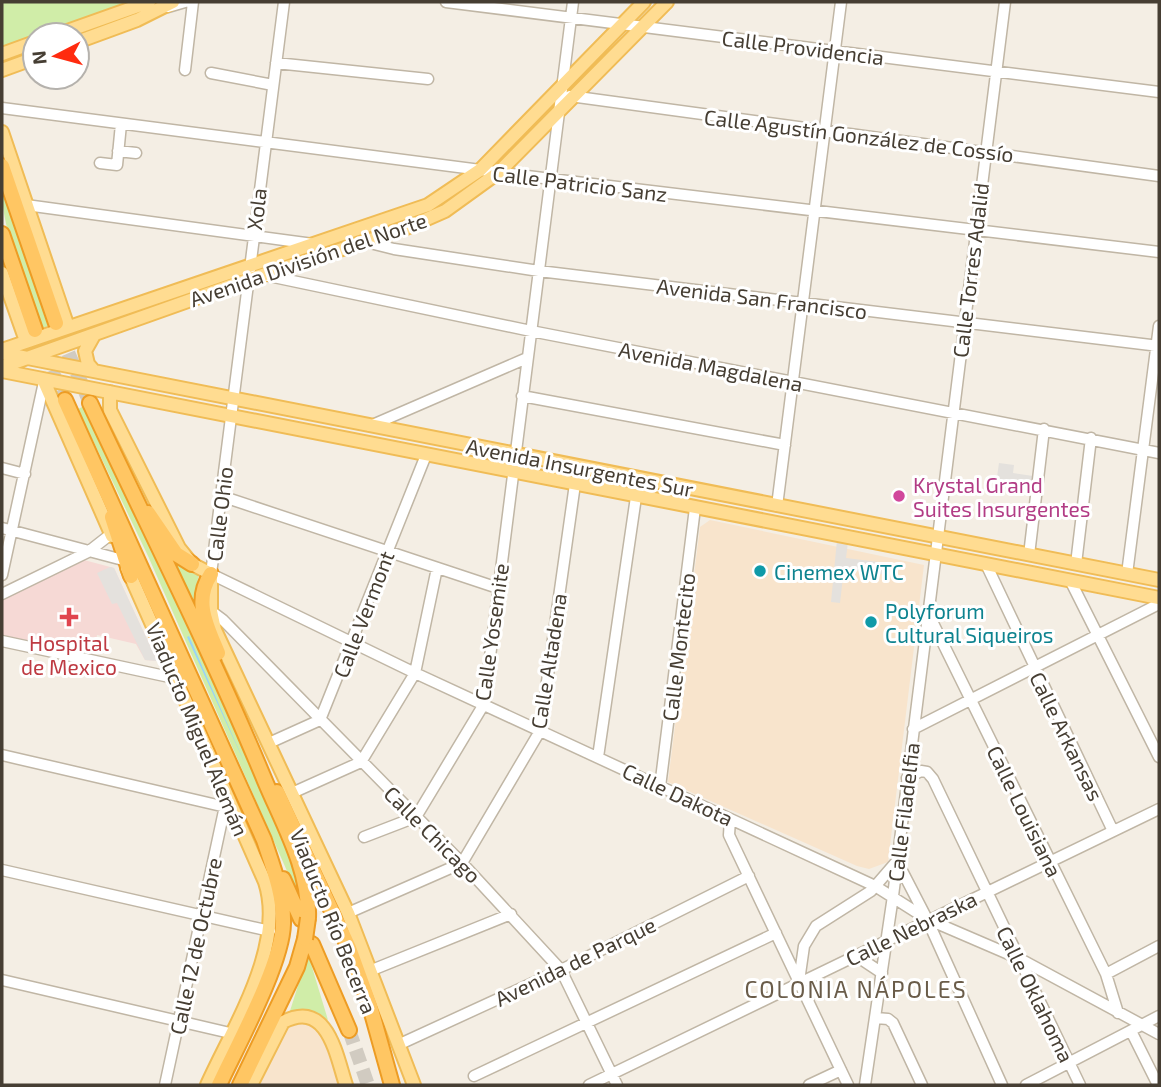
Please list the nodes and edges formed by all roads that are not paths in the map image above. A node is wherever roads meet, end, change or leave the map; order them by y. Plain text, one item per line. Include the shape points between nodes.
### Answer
1 (149, 2) edge
2 (185, 2) edge
3 (192, 2) edge
4 (284, 2) edge
5 (446, 2) edge
6 (573, 2) edge
7 (644, 2) edge
8 (667, 2) edge
9 (841, 2) edge
10 (1005, 2) edge
11 (170, 4) edge
12 (571, 19) junction
13 (91, 23) edge
14 (622, 24) junction
15 (642, 27) junction
16 (91, 36) edge
17 (21, 47) edge
18 (835, 50) junction
19 (2, 54) edge
20 (21, 63) edge
21 (276, 63) junction
22 (2, 70) edge
23 (185, 70) dead end
24 (996, 72) junction
25 (211, 73) dead end
26 (428, 79) dead end
27 (273, 85) junction
28 (562, 88) junction
29 (1159, 92) edge
30 (572, 99) junction
31 (2, 108) edge
32 (559, 113) junction
33 (121, 124) junction
34 (824, 131) junction
35 (2, 132) edge
36 (264, 143) junction
37 (118, 151) junction
38 (985, 152) junction
39 (135, 153) dead end
40 (100, 163) dead end
41 (2, 166) edge
42 (480, 170) junction
43 (499, 172) junction
44 (1159, 176) edge
45 (551, 179) junction
46 (26, 205) junction
47 (814, 212) junction
48 (975, 230) junction
49 (2, 234) edge
50 (253, 236) junction
51 (366, 242) junction
52 (314, 244) junction
53 (1159, 252) edge
54 (539, 271) junction
55 (248, 273) junction
56 (2, 274) edge
57 (264, 275) junction
58 (802, 304) junction
59 (964, 322) junction
60 (62, 325) junction
61 (1159, 326) edge
62 (531, 331) junction
63 (97, 334) junction
64 (31, 336) junction
65 (1158, 346) edge
66 (2, 352) edge
67 (29, 358) junction
68 (527, 358) junction
69 (2, 369) edge
70 (94, 371) junction
71 (44, 380) junction
72 (792, 382) junction
73 (110, 392) junction
74 (522, 396) junction
75 (233, 399) junction
76 (65, 400) tunnel mouth
77 (90, 403) tunnel mouth
78 (951, 412) junction
79 (230, 416) junction
80 (370, 426) junction
81 (1044, 429) junction
82 (1091, 438) junction
83 (785, 445) junction
84 (1143, 449) junction
85 (1159, 453) edge
86 (515, 454) junction
87 (426, 455) junction
88 (2, 468) edge
89 (513, 472) junction
90 (25, 474) junction
91 (102, 478) junction
92 (575, 484) junction
93 (221, 495) junction
94 (636, 496) junction
95 (136, 500) junction
96 (777, 506) junction
97 (695, 508) junction
98 (7, 529) edge
99 (111, 534) junction
100 (936, 537) junction
101 (387, 550) junction
102 (88, 552) junction
103 (934, 554) junction
104 (1029, 555) junction
105 (123, 560) junction
106 (192, 564) junction
107 (986, 564) junction
108 (1076, 564) junction
109 (438, 568) junction
110 (211, 574) junction
111 (1127, 574) junction
112 (2, 575) edge
113 (131, 576) junction
114 (1070, 580) junction
115 (1159, 580) edge
116 (498, 588) junction
117 (2, 594) edge
118 (1159, 598) edge
119 (1159, 604) edge
120 (211, 611) junction
121 (927, 611) junction
122 (156, 631) junction
123 (1098, 636) junction
124 (2, 641) edge
125 (353, 643) junction
126 (1034, 668) junction
127 (415, 673) junction
128 (174, 678) junction
129 (970, 700) junction
130 (484, 704) junction
131 (320, 720) junction
132 (239, 721) junction
133 (913, 729) junction
134 (540, 731) junction
135 (269, 743) junction
136 (2, 755) edge
137 (598, 757) junction
138 (1159, 757) edge
139 (361, 762) junction
140 (258, 765) junction
141 (907, 778) junction
142 (660, 787) junction
143 (292, 793) junction
144 (246, 799) junction
145 (228, 807) junction
146 (1159, 809) edge
147 (416, 817) junction
148 (730, 818) junction
149 (1113, 831) junction
150 (364, 837) dead end
151 (264, 840) junction
152 (897, 861) junction
153 (1049, 862) junction
154 (462, 863) junction
155 (2, 870) edge
156 (749, 876) junction
157 (875, 886) junction
158 (985, 892) junction
159 (892, 896) junction
160 (348, 913) junction
161 (511, 914) junction
162 (203, 916) junction
163 (304, 918) junction
164 (927, 919) junction
165 (270, 931) junction
166 (776, 933) junction
167 (886, 941) junction
168 (308, 942) junction
169 (1159, 946) edge
170 (855, 955) junction
171 (1020, 959) junction
172 (372, 970) junction
173 (561, 970) junction
174 (882, 972) junction
175 (1106, 974) junction
176 (2, 980) edge
177 (799, 981) junction
178 (1118, 1013) junction
179 (1159, 1016) edge
180 (876, 1018) junction
181 (180, 1021) junction
182 (586, 1021) junction
183 (269, 1024) junction
184 (1142, 1024) junction
185 (349, 1030) tunnel mouth
186 (1131, 1031) junction
187 (230, 1033) junction
188 (1159, 1034) edge
189 (270, 1044) junction
190 (400, 1044) junction
191 (254, 1055) junction
192 (1069, 1062) junction
193 (841, 1070) junction
194 (612, 1074) junction
195 (474, 1076) dead end
196 (164, 1085) edge
197 (207, 1085) edge
198 (219, 1085) edge
199 (240, 1085) edge
200 (251, 1085) edge
201 (346, 1085) edge
202 (392, 1085) edge
203 (414, 1085) edge
204 (589, 1085) edge
205 (617, 1085) edge
206 (809, 1085) edge
207 (848, 1085) edge
208 (865, 1085) edge
209 (922, 1085) edge
210 (1002, 1085) edge
211 (1026, 1085) edge
212 (1080, 1085) edge
213 (1158, 1085) edge

1 - 13 main road
2 - 11 street
3 - 23 street
4 - 21 street, Xola
5 - 12 street, Calle Providencia
6 - 12 street, Calle Yosemite
7 - 14 main road, Avenida División del Norte
8 - 15 main road, Avenida División del Norte
9 - 18 street
10 - 24 street, Calle Torres Adalid
11 - 16 main road
12 - 14 street, Calle Providencia
12 - 28 street, Calle Yosemite
14 - 15 street, Calle Providencia
14 - 28 main road, Avenida División del Norte
15 - 18 street, Calle Providencia
15 - 30 main road, Avenida División del Norte
17 - 19 main road
18 - 24 street, Calle Providencia
18 - 34 street
20 - 22 main road
21 - 26 street
21 - 27 street, Xola
24 - 29 street, Calle Providencia
24 - 38 street, Calle Torres Adalid
25 - 27 street
27 - 36 street, Xola
28 - 30 street
28 - 32 street, Calle Yosemite
28 - 42 main road, Avenida División del Norte
30 - 32 main road, Avenida División del Norte
30 - 34 street, Calle Agustín González de Cossío
31 - 33 street, Calle Patricio Sanz
32 - 43 main road, Avenida División del Norte
32 - 45 street, Calle Yosemite
33 - 36 street, Calle Patricio Sanz
33 - 37 street
34 - 38 street, Calle Agustín González de Cossío
34 - 47 street
35 - 46 main road
36 - 42 street, Calle Patricio Sanz
36 - 50 street, Xola
37 - 39 street
37 - 40 street via 117,165
38 - 44 street, Calle Agustín González de Cossío
38 - 48 street, Calle Torres Adalid
41 - 60 highway
42 - 43 street, Calle Patricio Sanz
42 - 52 main road, Avenida División del Norte via 428,205
43 - 45 street, Calle Patricio Sanz
43 - 51 main road, Avenida División del Norte via 445,211
45 - 47 street, Calle Patricio Sanz
45 - 54 street, Calle Yosemite
46 - 50 street
46 - 60 main road
47 - 48 street, Calle Patricio Sanz
47 - 58 street
48 - 53 street, Calle Patricio Sanz
48 - 59 street, Calle Torres Adalid
49 - 64 highway
50 - 52 street
50 - 55 street, Xola
51 - 54 street, Avenida San Francisco
51 - 57 main road, Avenida División del Norte
52 - 55 main road, Avenida División del Norte
54 - 58 street, Avenida San Francisco
54 - 62 street, Calle Yosemite
55 - 57 main road, Avenida División del Norte
55 - 60 main road, Avenida División del Norte
55 - 63 main road, Avenida División del Norte
55 - 75 street, Xola
56 - 64 main road
57 - 62 street, Avenida Magdalena
58 - 59 street, Avenida San Francisco
58 - 72 street
59 - 65 street, Avenida San Francisco
59 - 78 street, Calle Torres Adalid
60 - 64 main road, Avenida División del Norte
61 - 65 street
62 - 68 street, Calle Yosemite
62 - 72 street, Avenida Magdalena
63 - 67 main road, Avenida División del Norte
63 - 70 main road via 85,351
64 - 66 main road, Avenida División del Norte
65 - 84 street
66 - 67 main road, Avenida Insurgentes Sur
67 - 69 main road, Avenida División del Norte
67 - 70 main road, Avenida Insurgentes Sur
68 - 74 street, Calle Yosemite
68 - 80 street
69 - 71 main road, Avenida Insurgentes Sur
70 - 75 main road, Avenida Insurgentes Sur
71 - 73 main road, Avenida Insurgentes Sur
71 - 90 street
71 - 99 main road, Viaducto Miguel Alemán
72 - 78 street, Avenida Magdalena
72 - 83 street
73 - 79 main road, Avenida Insurgentes Sur
73 - 106 main road via 110,410 179,548
74 - 83 street
74 - 86 street, Calle Yosemite
75 - 79 street, Xola
75 - 80 main road, Avenida Insurgentes Sur
76 - 91 highway, Viaducto Miguel Alemán
77 - 95 highway, Viaducto Miguel Alemán
78 - 81 street, Avenida Magdalena
78 - 100 street, Calle Torres Adalid
79 - 87 main road, Avenida Insurgentes Sur
79 - 93 street, Calle Ohio
80 - 86 main road, Avenida Insurgentes Sur
81 - 82 street, Avenida Magdalena
81 - 104 street
82 - 84 street, Avenida Magdalena
82 - 108 street
83 - 96 street
84 - 85 street, Avenida Magdalena
84 - 111 street
86 - 89 street, Calle Yosemite
86 - 96 main road, Avenida Insurgentes Sur
87 - 89 main road, Avenida Insurgentes Sur
87 - 101 street, Calle Vermont
88 - 90 street
89 - 92 main road, Avenida Insurgentes Sur
89 - 116 street, Calle Yosemite
90 - 98 street
91 - 113 highway
91 - 144 highway, Viaducto Miguel Alemán
92 - 94 main road, Avenida Insurgentes Sur
92 - 134 street, Calle Altadena
93 - 101 street
93 - 110 street, Calle Ohio
94 - 97 main road, Avenida Insurgentes Sur
94 - 137 street
95 - 106 highway via 159,525 176,554
95 - 132 highway, Viaducto Miguel Alemán
96 - 100 main road, Avenida Insurgentes Sur
97 - 103 main road, Avenida Insurgentes Sur
97 - 142 street, Calle Montecito
98 - 102 street
98 - 112 street
99 - 102 street
99 - 105 main road, Viaducto Miguel Alemán
100 - 103 street, Calle Filadelfia
100 - 104 main road, Avenida Insurgentes Sur
101 - 109 street
101 - 125 street, Calle Vermont
102 - 105 street
102 - 117 street
103 - 107 main road, Avenida Insurgentes Sur
103 - 121 street, Calle Filadelfia
104 - 108 main road, Avenida Insurgentes Sur
105 - 113 main road, Viaducto Miguel Alemán
106 - 110 main road, Calle Dakota
107 - 114 main road, Avenida Insurgentes Sur
107 - 126 street, Calle Arkansas
108 - 111 main road, Avenida Insurgentes Sur
109 - 116 street
109 - 127 street
110 - 120 main road, Calle Ohio
110 - 125 street, Calle Dakota
110 - 132 highway via 203,588 202,606 233,688
111 - 115 main road, Avenida Insurgentes Sur
113 - 122 main road, Viaducto Miguel Alemán
114 - 118 main road, Avenida Insurgentes Sur
114 - 123 street
116 - 130 street, Calle Yosemite
119 - 123 street
120 - 131 street, Calle Chicago
120 - 135 main road via 215,630
121 - 129 street, Calle Louisiana
121 - 133 street, Calle Filadelfia
122 - 128 main road, Viaducto Miguel Alemán
122 - 144 highway via 223,768
123 - 126 street
123 - 138 street
124 - 128 street
125 - 127 street, Calle Dakota
125 - 131 street, Calle Vermont
126 - 129 street
126 - 149 street, Calle Arkansas
127 - 130 street, Calle Dakota
127 - 139 street
128 - 145 main road, Viaducto Miguel Alemán
129 - 133 street
129 - 153 street, Calle Louisiana
130 - 134 street, Calle Dakota
130 - 147 street, Calle Yosemite
131 - 135 street
131 - 139 street, Calle Chicago
132 - 140 highway, Viaducto Miguel Alemán
133 - 141 street, Calle Filadelfia
134 - 137 street, Calle Dakota
134 - 154 street, Calle Altadena
135 - 143 main road
136 - 145 street
137 - 142 street, Calle Dakota
139 - 143 street
139 - 147 street, Calle Chicago
140 - 163 highway, Viaducto Miguel Alemán via 304,880
140 - 202 highway, Viaducto Río Becerra via 288,811 322,885 370,1006
141 - 152 street, Calle Filadelfia
141 - 158 street, Calle Oklahoma via 921,771 933,779
142 - 148 street, Calle Dakota
143 - 160 main road
144 - 151 highway, Viaducto Miguel Alemán
145 - 162 street, Calle 12 de Octubre
145 - 165 main road, Viaducto Miguel Alemán via 267,889
146 - 149 street, Calle Nebraska
147 - 150 street
147 - 154 street, Calle Chicago
148 - 156 street via 729,835
148 - 157 street, Calle Dakota
149 - 153 street, Calle Nebraska
151 - 163 highway, Viaducto Río Becerra
151 - 198 highway, Viaducto Miguel Alemán via 282,899 282,936
152 - 157 street
152 - 159 street, Calle Filadelfia
152 - 164 street
153 - 158 street, Calle Nebraska
153 - 175 street, Calle Louisiana
154 - 160 street
154 - 161 street, Calle Chicago
155 - 162 street
156 - 166 street
156 - 173 street, Avenida de Parque
157 - 159 street, Calle Dakota
157 - 177 street via 816,926 804,946
158 - 164 street, Calle Nebraska
158 - 171 street, Calle Oklahoma
159 - 164 street, Calle Dakota
159 - 167 street, Calle Filadelfia
160 - 172 main road
161 - 172 street
161 - 173 street, Calle Chicago
162 - 165 street
162 - 181 street, Calle 12 de Octubre
163 - 168 highway, Viaducto Miguel Alemán, bridge
164 - 167 street, Calle Nebraska
164 - 171 street, Calle Dakota
164 - 210 street
165 - 187 main road, Viaducto Miguel Alemán via 265,956
166 - 177 street
166 - 182 street
167 - 170 street, Calle Nebraska
167 - 174 street, Calle Filadelfia
168 - 183 highway, Viaducto Miguel Alemán
168 - 185 highway, Viaducto Río Becerra
169 - 175 street
170 - 174 street
170 - 177 street, Calle Nebraska
171 - 178 street, Calle Dakota
171 - 192 street, Calle Oklahoma
172 - 190 main road
173 - 182 street, Calle Chicago
173 - 190 street, Avenida de Parque
174 - 180 street, Calle Filadelfia
175 - 178 street, Calle Louisiana
176 - 181 street
177 - 193 street
177 - 194 street, Calle Nebraska
178 - 184 street, Calle Dakota
179 - 184 street
180 - 208 street, Calle Filadelfia
180 - 209 street via 893,1023
181 - 187 street
181 - 196 street, Calle 12 de Octubre
182 - 194 street, Calle Chicago
182 - 195 street
183 - 189 highway
183 - 191 highway, Viaducto Miguel Alemán
184 - 186 street
184 - 188 street, Calle Dakota
186 - 192 street
186 - 213 street
187 - 197 main road, Viaducto Miguel Alemán
189 - 191 highway
189 - 200 main road
189 - 201 main road via 287,1020 317,1020 327,1029
190 - 203 main road
191 - 199 highway, Viaducto Miguel Alemán
192 - 211 street
192 - 212 street, Calle Oklahoma
193 - 206 street
193 - 207 street
194 - 204 street, Calle Nebraska
194 - 205 street, Calle Chicago

